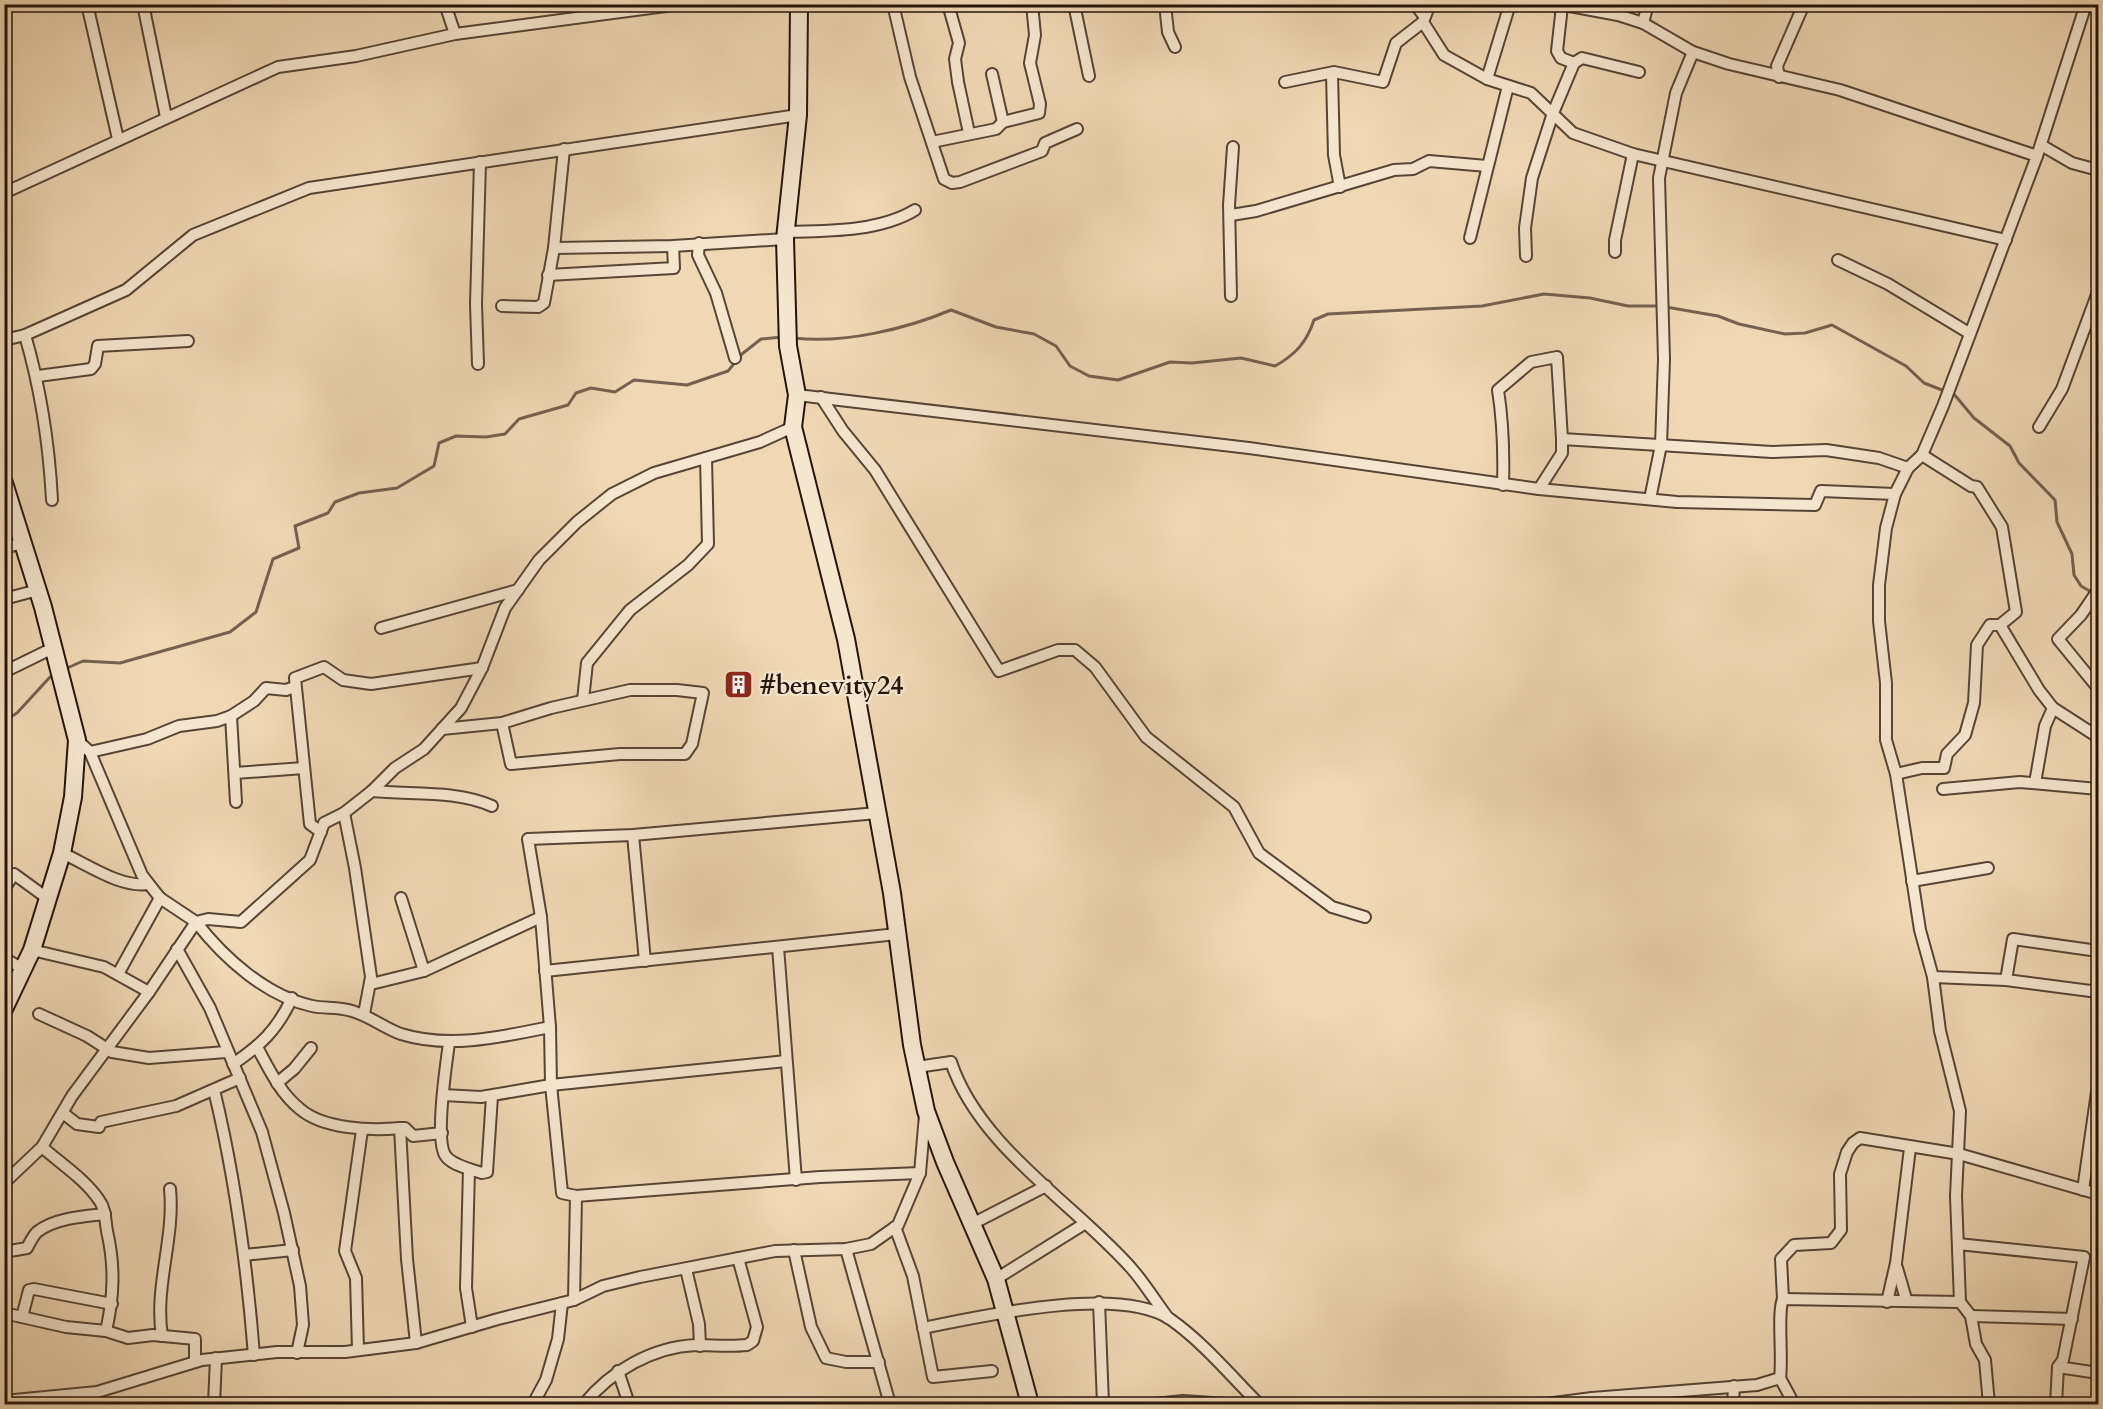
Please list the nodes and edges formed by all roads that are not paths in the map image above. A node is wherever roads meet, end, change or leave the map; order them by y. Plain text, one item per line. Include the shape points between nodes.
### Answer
1 (7, 4) edge
2 (87, 4) edge
3 (143, 4) edge
4 (445, 4) edge
5 (681, 4) edge
6 (799, 4) edge
7 (893, 4) edge
8 (948, 4) edge
9 (1032, 4) edge
10 (1074, 4) edge
11 (1165, 4) edge
12 (1414, 4) edge
13 (1430, 4) edge
14 (1510, 4) edge
15 (1648, 4) edge
16 (1804, 4) edge
17 (2086, 4) edge
18 (1560, 5) edge
19 (591, 10) edge
20 (1423, 19) junction
21 (4, 21) edge
22 (1643, 22) junction
23 (455, 34) junction
24 (1175, 47) dead end
25 (1693, 52) junction
26 (1574, 63) junction
27 (1778, 71) junction
28 (1639, 72) dead end
29 (992, 74) dead end
30 (1332, 74) junction
31 (1089, 76) dead end
32 (1486, 80) junction
33 (1285, 82) dead end
34 (1508, 86) junction
35 (1553, 113) junction
36 (798, 115) junction
37 (166, 117) junction
38 (1003, 122) junction
39 (1077, 129) dead end
40 (969, 133) junction
41 (118, 139) junction
42 (932, 142) junction
43 (1233, 147) dead end
44 (564, 149) junction
45 (2039, 150) junction
46 (1633, 154) junction
47 (1662, 159) junction
48 (480, 162) junction
49 (1487, 166) junction
50 (2098, 170) edge
51 (1340, 187) junction
52 (4, 193) edge
53 (915, 210) dead end
54 (1231, 214) junction
55 (785, 236) junction
56 (1470, 238) dead end
57 (2006, 240) junction
58 (699, 243) junction
59 (673, 246) junction
60 (554, 248) junction
61 (1615, 252) dead end
62 (1526, 255) dead end
63 (1838, 260) dead end
64 (548, 275) junction
65 (2098, 292) edge
66 (1231, 296) dead end
67 (502, 306) dead end
68 (1969, 333) junction
69 (25, 335) junction
70 (4, 340) edge
71 (188, 341) dead end
72 (735, 358) dead end
73 (478, 364) dead end
74 (38, 376) junction
75 (797, 395) junction
76 (821, 397) junction
77 (793, 427) junction
78 (2039, 427) dead end
79 (1562, 439) junction
80 (1661, 445) junction
81 (1922, 454) junction
82 (706, 458) junction
83 (1908, 468) junction
84 (4, 483) edge
85 (1503, 485) junction
86 (1539, 489) junction
87 (1895, 494) junction
88 (52, 500) dead end
89 (1650, 500) junction
90 (22, 543) junction
91 (4, 548) edge
92 (38, 590) junction
93 (518, 590) junction
94 (2098, 590) edge
95 (4, 599) edge
96 (2000, 625) junction
97 (381, 628) dead end
98 (53, 648) junction
99 (482, 668) junction
100 (4, 672) edge
101 (295, 687) junction
102 (2098, 688) edge
103 (583, 700) junction
104 (2053, 708) junction
105 (231, 716) junction
106 (501, 723) junction
107 (442, 729) junction
108 (2098, 737) edge
109 (77, 740) junction
110 (90, 752) junction
111 (304, 768) junction
112 (235, 773) junction
113 (1896, 774) junction
114 (2035, 783) junction
115 (1943, 789) dead end
116 (2098, 789) edge
117 (372, 791) junction
118 (236, 802) dead end
119 (492, 806) dead end
120 (344, 813) junction
121 (877, 813) junction
122 (321, 832) junction
123 (633, 835) junction
124 (62, 853) junction
125 (1988, 868) dead end
126 (1912, 881) junction
127 (148, 884) junction
128 (4, 889) edge
129 (47, 898) junction
130 (160, 898) junction
131 (401, 898) dead end
132 (541, 917) junction
133 (1365, 918) dead end
134 (196, 922) junction
135 (897, 934) junction
136 (778, 947) junction
137 (177, 949) junction
138 (32, 950) junction
139 (2098, 951) edge
140 (4, 958) edge
141 (645, 961) junction
142 (23, 969) junction
143 (424, 971) junction
144 (545, 971) junction
145 (118, 974) junction
146 (1934, 977) junction
147 (2006, 980) junction
148 (371, 984) junction
149 (149, 992) junction
150 (2098, 992) edge
151 (292, 998) junction
152 (4, 1009) edge
153 (39, 1014) dead end
154 (364, 1014) junction
155 (550, 1027) junction
156 (449, 1042) junction
157 (257, 1047) junction
158 (311, 1048) dead end
159 (106, 1049) junction
160 (226, 1052) junction
161 (786, 1061) junction
162 (232, 1064) junction
163 (917, 1067) junction
164 (240, 1078) junction
165 (277, 1083) junction
166 (2098, 1085) edge
167 (551, 1086) junction
168 (214, 1090) junction
169 (443, 1095) junction
170 (492, 1096) junction
171 (926, 1110) junction
172 (63, 1113) junction
173 (400, 1128) junction
174 (362, 1130) junction
175 (442, 1133) junction
176 (42, 1147) junction
177 (1910, 1148) junction
178 (1959, 1154) junction
179 (469, 1169) junction
180 (920, 1173) junction
181 (796, 1180) junction
182 (4, 1184) edge
183 (1046, 1186) junction
184 (170, 1189) dead end
185 (2083, 1190) junction
186 (2098, 1194) edge
187 (576, 1196) junction
188 (105, 1214) junction
189 (972, 1224) junction
190 (1084, 1224) junction
191 (896, 1227) junction
192 (1958, 1244) junction
193 (846, 1249) junction
194 (293, 1250) junction
195 (794, 1250) junction
196 (4, 1252) edge
197 (244, 1255) junction
198 (738, 1258) junction
199 (1896, 1263) junction
200 (686, 1269) junction
201 (996, 1279) junction
202 (1783, 1299) junction
203 (1906, 1299) junction
204 (574, 1300) junction
205 (1099, 1302) junction
206 (1887, 1302) junction
207 (1960, 1302) junction
208 (562, 1303) junction
209 (112, 1304) junction
210 (1006, 1311) junction
211 (4, 1313) edge
212 (1971, 1316) junction
213 (22, 1317) junction
214 (1168, 1318) junction
215 (2072, 1319) junction
216 (472, 1327) junction
217 (923, 1328) junction
218 (106, 1331) junction
219 (162, 1336) junction
220 (416, 1344) junction
221 (700, 1346) junction
222 (357, 1350) junction
223 (297, 1353) junction
224 (254, 1355) junction
225 (216, 1358) junction
226 (195, 1362) junction
227 (879, 1362) junction
228 (2058, 1367) junction
229 (618, 1371) junction
230 (992, 1371) dead end
231 (2098, 1373) edge
232 (1780, 1378) junction
233 (1734, 1386) junction
234 (1664, 1393) junction
235 (4, 1401) edge
236 (1582, 1402) edge
237 (214, 1404) edge
238 (533, 1404) edge
239 (584, 1404) edge
240 (628, 1404) edge
241 (890, 1404) edge
242 (1030, 1404) edge
243 (1103, 1404) edge
244 (1155, 1404) edge
245 (1227, 1404) edge
246 (1259, 1404) edge
247 (1546, 1404) edge
248 (1664, 1404) edge
249 (1734, 1404) edge
250 (1794, 1404) edge
251 (1989, 1404) edge
252 (2056, 1404) edge

1 - 21 street
2 - 41 street
3 - 37 street
4 - 23 street
5 - 19 street
6 - 36 street
7 - 42 street via 910,77
8 - 40 street via 959,43 955,59
9 - 38 street via 1035,34 1030,63 1041,109 1039,113
10 - 31 street
11 - 24 street via 1168,32
12 - 20 street
13 - 20 street
14 - 32 street
15 - 22 street
16 - 27 street
17 - 45 street
18 - 22 street
18 - 26 street via 1557,51
19 - 23 street
20 - 30 street via 1396,43 1383,82
20 - 32 street via 1444,55
22 - 25 street
23 - 37 street via 356,56 278,67
25 - 27 street via 1757,70
25 - 47 street via 1676,93
26 - 28 street via 1582,58
26 - 35 street
27 - 45 street
29 - 38 street
30 - 33 street
30 - 51 street via 1334,155
32 - 34 street
34 - 35 street via 1531,93
34 - 49 street
35 - 46 street via 1574,133
35 - 62 street via 1532,178 1525,228
36 - 44 street
36 - 55 street
37 - 41 street
38 - 40 street via 996,129
39 - 42 street via 1045,143 1042,151 952,183 944,179
40 - 42 street
41 - 52 street
43 - 54 street
44 - 48 street
44 - 60 street
45 - 50 street
45 - 57 street
46 - 47 street
46 - 61 street
47 - 57 street
47 - 80 street
48 - 69 street via 309,188 272,201 193,235 126,290
48 - 73 street
49 - 51 street via 1429,161 1413,169 1394,170
49 - 56 street
51 - 54 street via 1256,211
53 - 55 street via 906,216 846,231
54 - 66 street
55 - 58 street
55 - 75 street via 788,346
57 - 68 street
58 - 59 street
58 - 72 street via 698,255 716,293
59 - 60 street
59 - 64 street via 674,268
60 - 64 street
63 - 68 street via 1888,284
64 - 67 street via 543,305
65 - 78 street via 2062,389
68 - 81 street
69 - 70 street
69 - 74 street
71 - 74 street via 99,346 91,369
74 - 88 street via 49,444
75 - 76 street
75 - 77 street
76 - 85 street via 1249,448
76 - 133 street via 875,470 999,671 1058,650 1075,650 1095,667 1146,737 1234,807 1259,853 1332,907
77 - 82 street via 760,442
77 - 121 street via 836,596
79 - 80 street
79 - 85 street via 1557,357 1530,362 1498,390 1503,422
79 - 86 street via 1562,453
80 - 83 street via 1772,452 1826,450 1880,458
80 - 89 street
81 - 83 street
81 - 96 street via 1977,487 2002,527 2016,612
82 - 93 street via 654,473 612,494 539,560
82 - 103 street via 708,544 688,565 630,610 587,663
83 - 87 street
84 - 90 street
85 - 86 street
86 - 89 street
87 - 89 street via 1821,491 1815,505
87 - 113 street via 1886,528 1879,621 1886,683 1886,741
90 - 91 street
90 - 92 street
92 - 95 street
92 - 98 street
93 - 97 street
93 - 99 street via 505,608
94 - 102 street via 2058,639
96 - 104 street
96 - 113 street via 1990,625 1977,645 1974,703 1965,735 1947,754 1944,768
98 - 100 street
98 - 109 street
99 - 101 street via 371,684 343,680 324,668 295,678
99 - 107 street via 460,708
101 - 105 street via 267,688
101 - 111 street
103 - 106 street
103 - 106 street via 630,690 703,693 692,744 685,754 620,754 511,764
104 - 108 street
104 - 114 street via 2045,726
105 - 110 street via 179,726 147,739
105 - 112 street
106 - 107 street
107 - 117 street via 424,749 395,768
109 - 110 street
109 - 124 street
110 - 127 street
111 - 112 street
111 - 122 street via 310,824
112 - 118 street
113 - 126 street
114 - 115 street
114 - 116 street
117 - 119 street via 452,795
117 - 120 street
120 - 122 street via 324,824
120 - 148 street
121 - 123 street
121 - 135 street
122 - 134 street via 310,860 241,922
123 - 132 street via 528,839
123 - 141 street
124 - 127 street via 118,879
124 - 129 street
125 - 126 street
126 - 146 street via 1920,930
127 - 130 street
128 - 129 street via 14,874
129 - 138 street
130 - 134 street
130 - 145 street
131 - 143 street
132 - 143 street
132 - 144 street
134 - 137 street
134 - 151 street via 212,943 241,968
135 - 136 street
135 - 163 street
136 - 141 street
136 - 161 street
137 - 149 street
137 - 160 street via 210,1008
138 - 142 street
138 - 145 street via 85,961
139 - 147 street via 2013,939
140 - 142 street
141 - 144 street
142 - 152 street
143 - 148 street
144 - 155 street
145 - 149 street
146 - 147 street
146 - 178 street via 1940,1031 1960,1111
147 - 150 street
148 - 154 street
149 - 159 street
151 - 154 street
151 - 157 street via 279,1025
153 - 159 street
154 - 156 street via 399,1033
155 - 156 street
155 - 167 street
156 - 169 street
157 - 162 street
157 - 165 street
158 - 165 street
159 - 160 street via 149,1058
159 - 172 street
160 - 162 street
161 - 167 street
161 - 181 street
162 - 164 street
163 - 171 street
163 - 183 street via 951,1062 984,1121
164 - 168 street
164 - 194 street via 262,1132
165 - 174 street via 301,1111
166 - 185 street
167 - 170 street
167 - 187 street via 562,1193
168 - 172 street via 176,1106 101,1122 99,1127 77,1124
168 - 197 street
169 - 170 street
169 - 175 street
170 - 179 street via 488,1172
171 - 180 street
171 - 189 street
172 - 176 street
173 - 174 street
173 - 175 street via 413,1136
173 - 220 street
174 - 222 street via 345,1251 356,1278
175 - 179 street via 444,1154
176 - 182 street
176 - 188 street via 78,1177 99,1200
177 - 178 street
177 - 199 street
177 - 202 street via 1860,1138 1853,1143 1840,1174 1841,1230 1831,1243 1794,1245 1781,1259
178 - 185 street
178 - 192 street
179 - 216 street via 466,1288
180 - 181 street
180 - 191 street
181 - 187 street
183 - 189 street
183 - 190 street
184 - 219 street via 172,1213 159,1316
185 - 186 street
187 - 204 street
188 - 196 street via 43,1228 35,1233 27,1248
188 - 209 street via 113,1267
189 - 201 street
190 - 201 street
190 - 214 street via 1131,1269
191 - 193 street via 871,1244
191 - 217 street via 913,1276
192 - 207 street
192 - 215 street via 2084,1257
193 - 195 street
193 - 227 street
194 - 197 street
194 - 223 street via 303,1325
195 - 198 street
195 - 227 street via 811,1328 825,1358
197 - 224 street
198 - 200 street
198 - 221 street via 757,1327 756,1337 747,1345
199 - 203 street
199 - 206 street
200 - 204 street via 603,1286
200 - 221 street
201 - 210 street
202 - 206 street
202 - 232 street
203 - 206 street
203 - 207 street
204 - 208 street
205 - 210 street
205 - 214 street via 1127,1305
205 - 243 street
207 - 212 street
208 - 216 street
208 - 238 street via 558,1339 546,1380
209 - 213 street via 34,1289 29,1290
209 - 218 street
210 - 217 street
210 - 242 street
211 - 213 street
212 - 215 street
212 - 251 street via 1976,1344 1985,1360
213 - 218 street
214 - 246 street via 1218,1360
215 - 228 street
216 - 220 street
217 - 230 street via 933,1377
218 - 219 street via 128,1338
219 - 226 street via 195,1339
220 - 222 street
221 - 229 street via 667,1350
222 - 223 street
223 - 224 street
224 - 225 street
225 - 226 street
225 - 237 street
226 - 235 street via 97,1392
227 - 241 street
228 - 231 street
228 - 252 street
229 - 239 street
229 - 240 street
232 - 233 street
232 - 250 street
233 - 234 street
233 - 249 street
234 - 236 street
234 - 248 street
236 - 247 street
244 - 245 street

